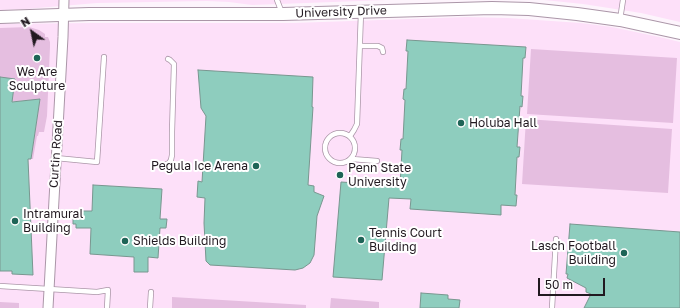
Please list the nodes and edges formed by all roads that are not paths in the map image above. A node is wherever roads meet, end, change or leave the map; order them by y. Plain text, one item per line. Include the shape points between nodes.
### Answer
1 (64, 0) edge
2 (277, 0) edge
3 (623, 0) edge
4 (448, 4) edge
5 (361, 12) junction
6 (283, 14) junction
7 (64, 15) junction
8 (0, 17) edge
9 (620, 20) junction
10 (680, 33) edge
11 (360, 46) junction
12 (383, 52) dead end
13 (104, 57) dead end
14 (168, 60) dead end
15 (350, 136) junction
16 (56, 158) junction
17 (352, 159) junction
18 (377, 161) dead end
19 (162, 166) dead end
20 (556, 239) dead end
21 (0, 286) edge
22 (49, 288) junction
23 (151, 292) dead end
24 (48, 308) edge
25 (107, 308) edge
26 (150, 308) edge
27 (552, 308) edge

1 - 7 street, Curtin Road
2 - 6 lane
3 - 9 lane
4 - 5 main road, University Drive
4 - 9 main road, University Drive via 529,9
5 - 6 main road, University Drive
5 - 11 lane
6 - 7 main road, University Drive
7 - 8 main road, University Drive
7 - 16 street, Curtin Road
9 - 10 main road, University Drive
11 - 12 lane via 378,46
11 - 15 lane via 357,124
13 - 16 lane via 97,162
14 - 19 lane via 174,64 172,155 169,163
15 - 17 lane via 356,146
15 - 17 lane via 339,132 333,134 325,149 326,155 335,163 341,164
16 - 22 street, Curtin Road
17 - 18 lane
20 - 27 lane
21 - 22 lane
22 - 24 street, Curtin Road
22 - 25 lane via 97,292 108,290
23 - 26 lane

